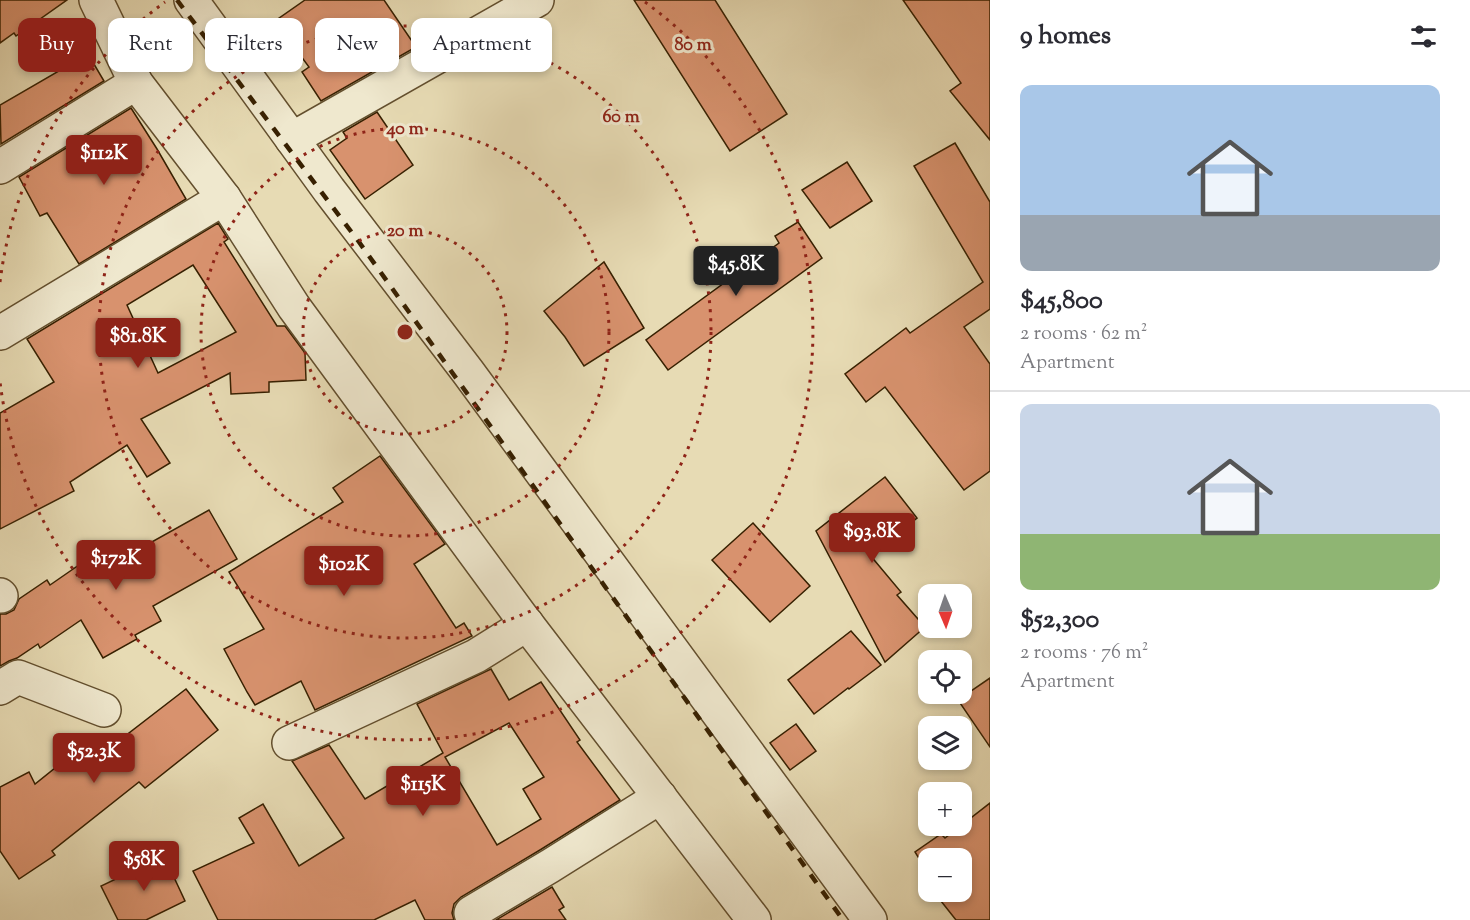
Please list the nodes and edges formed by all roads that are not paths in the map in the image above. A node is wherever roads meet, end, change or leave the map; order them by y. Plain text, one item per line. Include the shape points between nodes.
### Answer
1 (96, 0) edge
2 (191, 0) edge
3 (537, 0) edge
4 (136, 83) junction
5 (292, 139) junction
6 (0, 167) edge
7 (224, 198) junction
8 (0, 333) edge
9 (527, 624) junction
10 (0, 688) edge
11 (105, 710) dead end
12 (289, 743) dead end
13 (660, 798) junction
14 (471, 913) dead end
15 (754, 920) edge
16 (870, 920) edge

1 - 4 street
2 - 5 street
3 - 5 street
4 - 6 street
4 - 7 street
5 - 16 street
7 - 8 street
7 - 9 street via 294,307
9 - 12 street via 476,656
9 - 13 street
10 - 11 street via 18,677
13 - 14 street
13 - 15 street

